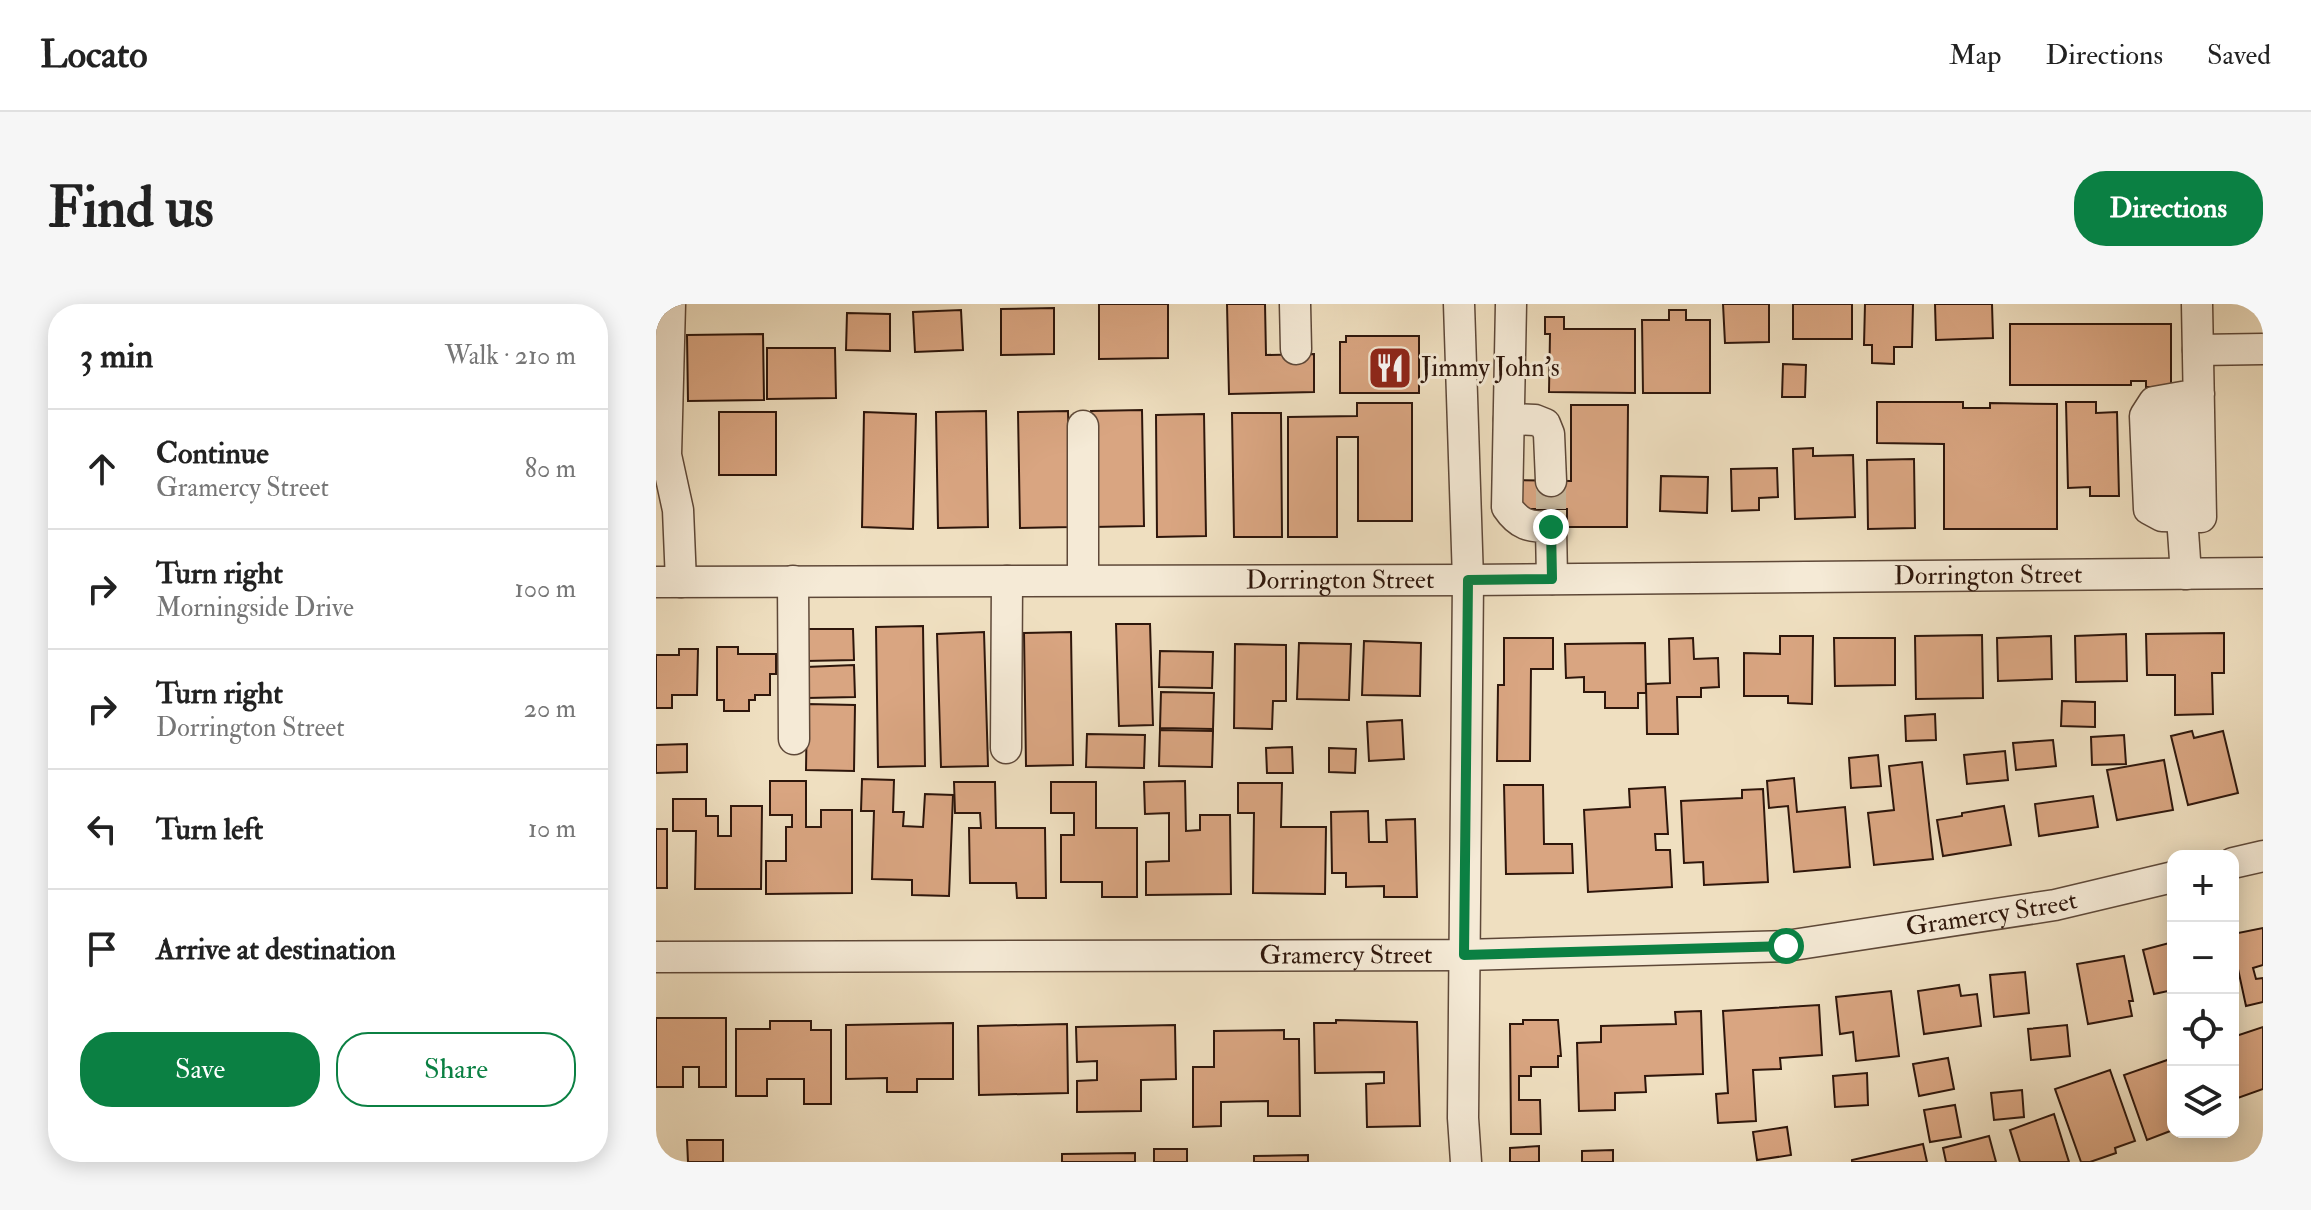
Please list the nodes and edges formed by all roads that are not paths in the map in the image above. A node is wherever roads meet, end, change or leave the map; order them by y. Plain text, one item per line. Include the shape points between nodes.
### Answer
1 (670, 304) edge
2 (1295, 304) edge
3 (1459, 304) edge
4 (1511, 304) edge
5 (2197, 304) edge
6 (1296, 349) dead end
7 (2263, 349) edge
8 (2198, 350) junction
9 (2178, 398) junction
10 (1463, 403) junction
11 (1509, 411) junction
12 (1083, 426) dead end
13 (1551, 506) junction
14 (2173, 517) junction
15 (2263, 573) edge
16 (2186, 574) junction
17 (1552, 579) junction
18 (1083, 580) junction
19 (1468, 580) junction
20 (793, 581) junction
21 (1007, 581) junction
22 (668, 582) edge
23 (794, 739) dead end
24 (1006, 748) dead end
25 (2263, 856) edge
26 (2239, 862) edge
27 (2167, 878) edge
28 (1464, 955) junction
29 (656, 957) edge
30 (1466, 1162) edge

1 - 22 street via 666,455 678,510
2 - 6 street
3 - 10 street
4 - 11 street
5 - 8 street
7 - 8 street
8 - 9 street
9 - 14 street via 2201,517
9 - 14 street via 2154,402 2145,416 2149,509
10 - 11 street
10 - 19 street
11 - 13 street via 1545,424
11 - 13 street via 1507,507 1517,521 1530,527
12 - 18 street
13 - 17 street
14 - 16 street
15 - 16 street, Dorrington Street
16 - 17 street, Dorrington Street
17 - 19 street, Dorrington Street
18 - 19 street, Dorrington Street
18 - 21 street, Dorrington Street
19 - 28 street
20 - 21 street, Dorrington Street
20 - 22 street, Dorrington Street
20 - 23 street
21 - 24 street
25 - 26 street
27 - 28 street, Gramercy Street via 2055,905 1786,946
28 - 29 street, Gramercy Street
28 - 30 street

